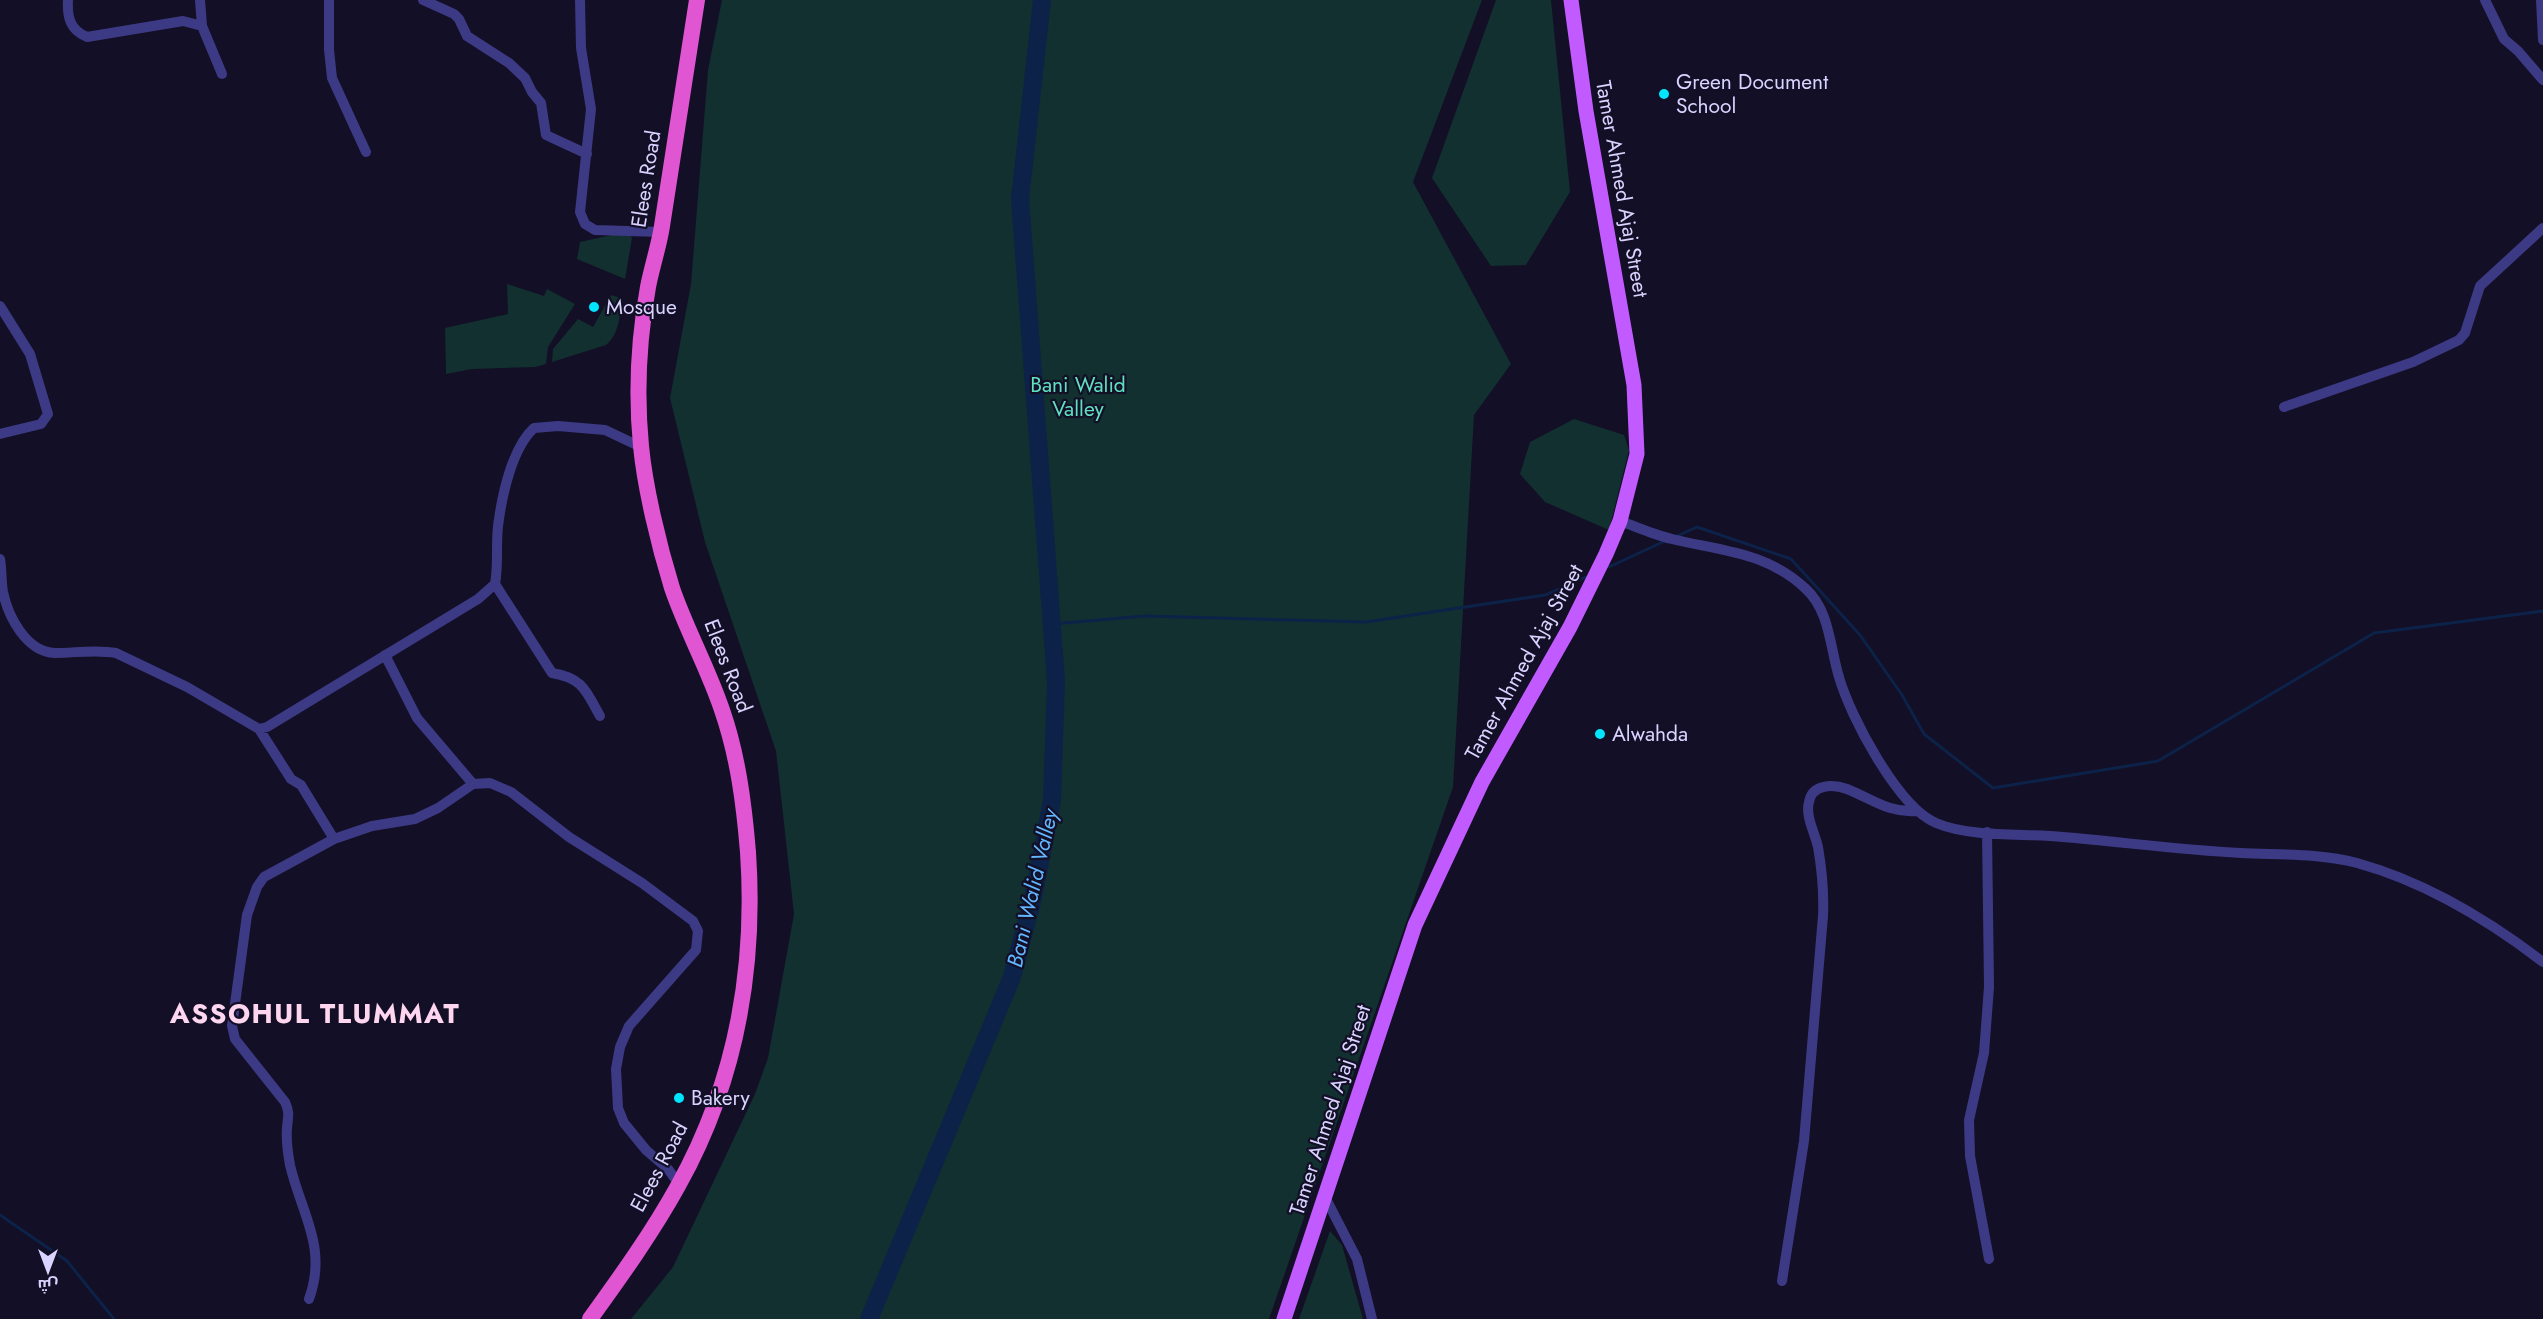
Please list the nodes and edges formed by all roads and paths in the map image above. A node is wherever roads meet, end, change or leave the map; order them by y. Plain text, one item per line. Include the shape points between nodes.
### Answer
1 (68, 0) edge
2 (200, 0) edge
3 (329, 0) edge
4 (423, 0) edge
5 (580, 0) edge
6 (697, 0) edge
7 (1571, 0) edge
8 (2485, 0) edge
9 (2541, 0) edge
10 (202, 26) junction
11 (2543, 40) edge
12 (222, 74) dead end
13 (2543, 80) edge
14 (366, 152) dead end
15 (587, 154) junction
16 (2543, 228) edge
17 (661, 232) junction
18 (0, 306) edge
19 (2284, 407) dead end
20 (0, 434) edge
21 (641, 447) junction
22 (1620, 521) junction
23 (0, 559) edge
24 (495, 585) junction
25 (385, 655) junction
26 (600, 716) dead end
27 (259, 729) junction
28 (473, 784) junction
29 (1916, 811) junction
30 (1987, 832) junction
31 (334, 839) junction
32 (2543, 962) edge
33 (680, 1184) junction
34 (1324, 1195) junction
35 (1989, 1259) dead end
36 (1782, 1281) dead end
37 (309, 1299) dead end
38 (590, 1319) edge
39 (1284, 1319) edge
40 (1372, 1319) edge

1 - 10 street via 71,26 87,37 183,21
2 - 10 street
3 - 14 street via 332,78
4 - 15 street via 454,14 467,36 525,78 541,103 546,135
5 - 15 street via 581,48 591,109
6 - 17 highway, Elees Road
7 - 22 main road, Tamer Ahmed Ajaj Street via 1636,401 1637,454
8 - 13 street via 2504,39
9 - 11 street
10 - 12 street
15 - 17 street via 580,212 585,224 595,230
16 - 19 street via 2480,286 2465,333 2459,340 2413,362
17 - 21 highway, Elees Road via 648,288 643,337
18 - 20 street via 30,354 48,414 41,424
21 - 24 street via 605,430 577,426 534,428 516,455 498,520
21 - 33 highway, Elees Road via 673,590 710,678 735,754 750,888 746,982 730,1060
22 - 29 street via 1670,539 1747,554 1808,590 1823,616 1845,694 1891,780
22 - 34 main road, Tamer Ahmed Ajaj Street via 1570,627 1482,782 1436,878 1407,947
23 - 27 street via 9,608 21,633 40,649 49,653 116,653 187,687
24 - 25 street
24 - 26 street via 552,673 574,678 582,685
25 - 27 street
25 - 28 street via 417,718
27 - 31 street via 291,779 301,785
28 - 31 street via 415,819 372,826
28 - 33 street via 490,783 511,792 569,837 693,921 698,931 696,950 629,1026 616,1069 618,1108 624,1123
29 - 30 street via 1958,829
29 - 36 street via 1890,810 1836,786 1817,789 1808,802 1824,886 1823,915 1804,1141
30 - 32 street via 2172,849 2330,857 2357,863 2443,896
30 - 35 street via 1989,987 1984,1053 1969,1120 1970,1156
31 - 37 street via 264,878 257,887 248,915 232,1026 235,1039 290,1113 290,1165 312,1229 316,1255
33 - 38 highway, Elees Road
34 - 39 main road, Tamer Ahmed Ajaj Street
34 - 40 street via 1357,1259

